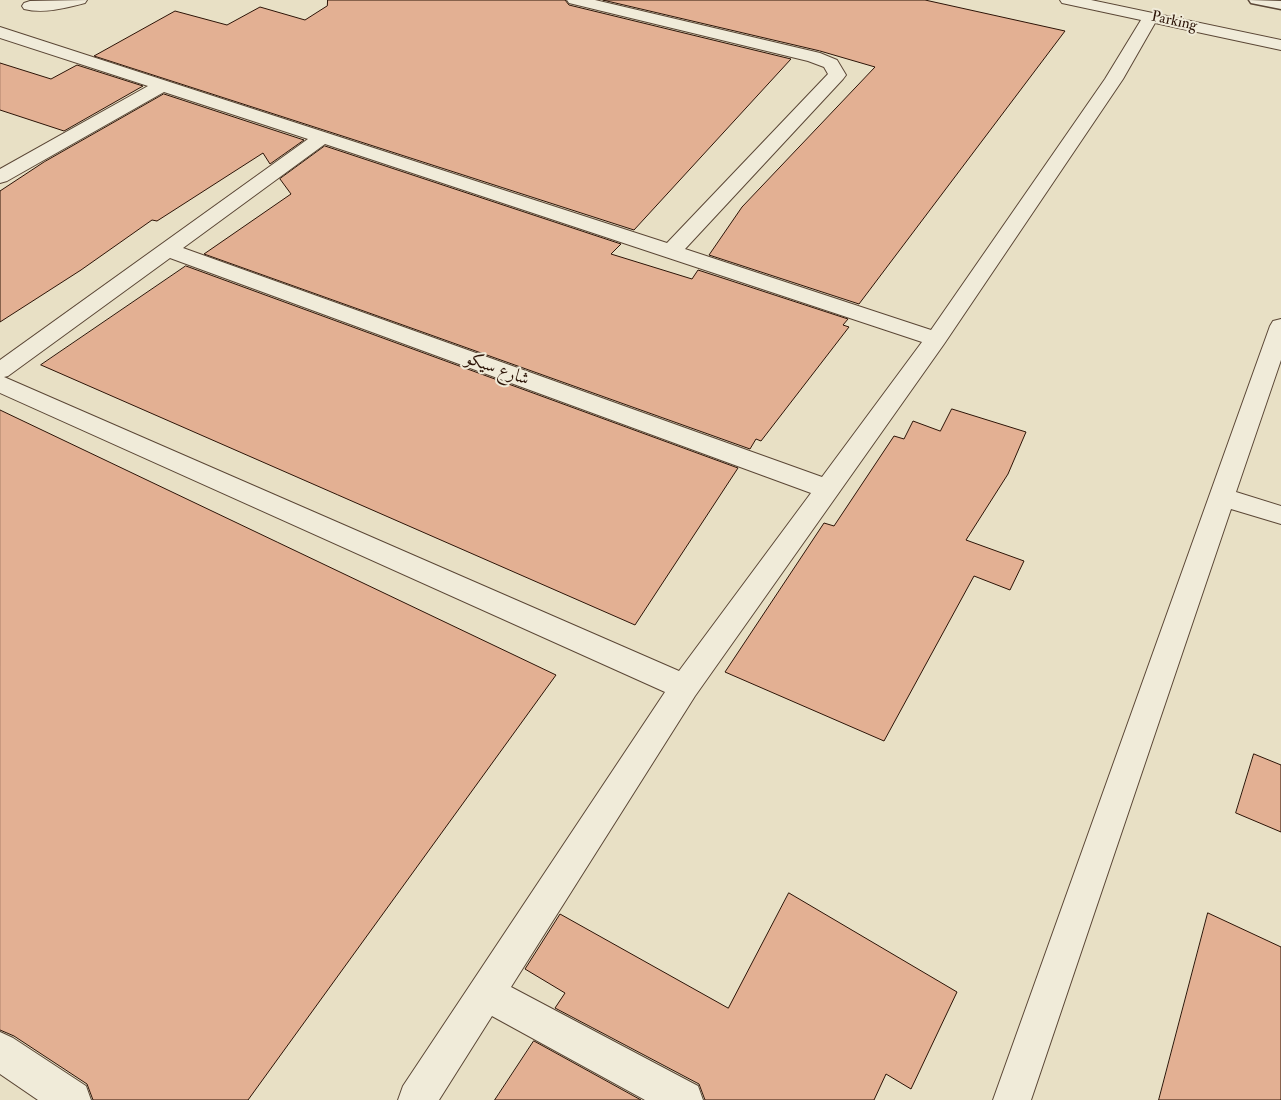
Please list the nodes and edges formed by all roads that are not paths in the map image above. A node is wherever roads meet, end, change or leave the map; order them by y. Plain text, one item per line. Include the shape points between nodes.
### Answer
1 (79, 0) edge
2 (575, 0) edge
3 (1068, 0) edge
4 (1255, 0) edge
5 (36, 3) edge
6 (1281, 5) edge
7 (1151, 17) junction
8 (6, 21) edge
9 (1281, 45) edge
10 (163, 86) junction
11 (323, 137) junction
12 (0, 177) edge
13 (167, 250) junction
14 (672, 251) junction
15 (1281, 326) edge
16 (936, 339) junction
17 (0, 371) edge
18 (0, 384) edge
19 (827, 489) junction
20 (1221, 496) junction
21 (1281, 515) edge
22 (684, 687) junction
23 (487, 994) junction
24 (0, 1050) edge
25 (72, 1100) edge
26 (417, 1100) edge
27 (684, 1100) edge
28 (1012, 1100) edge

1 - 5 street via 57,5
2 - 14 street via 814,57 831,64 837,75
3 - 7 street, Parking
4 - 6 lane
5 - 8 street
7 - 9 street, Parking
7 - 16 street via 1114,79
8 - 10 street
10 - 11 street
10 - 12 street
11 - 13 street
11 - 14 street
13 - 17 street
13 - 19 street, شارع سيكو
14 - 16 street
15 - 20 street
16 - 19 street
18 - 22 street
19 - 22 street
20 - 21 street
20 - 28 street
22 - 23 street
23 - 26 street
23 - 27 street
24 - 25 street

